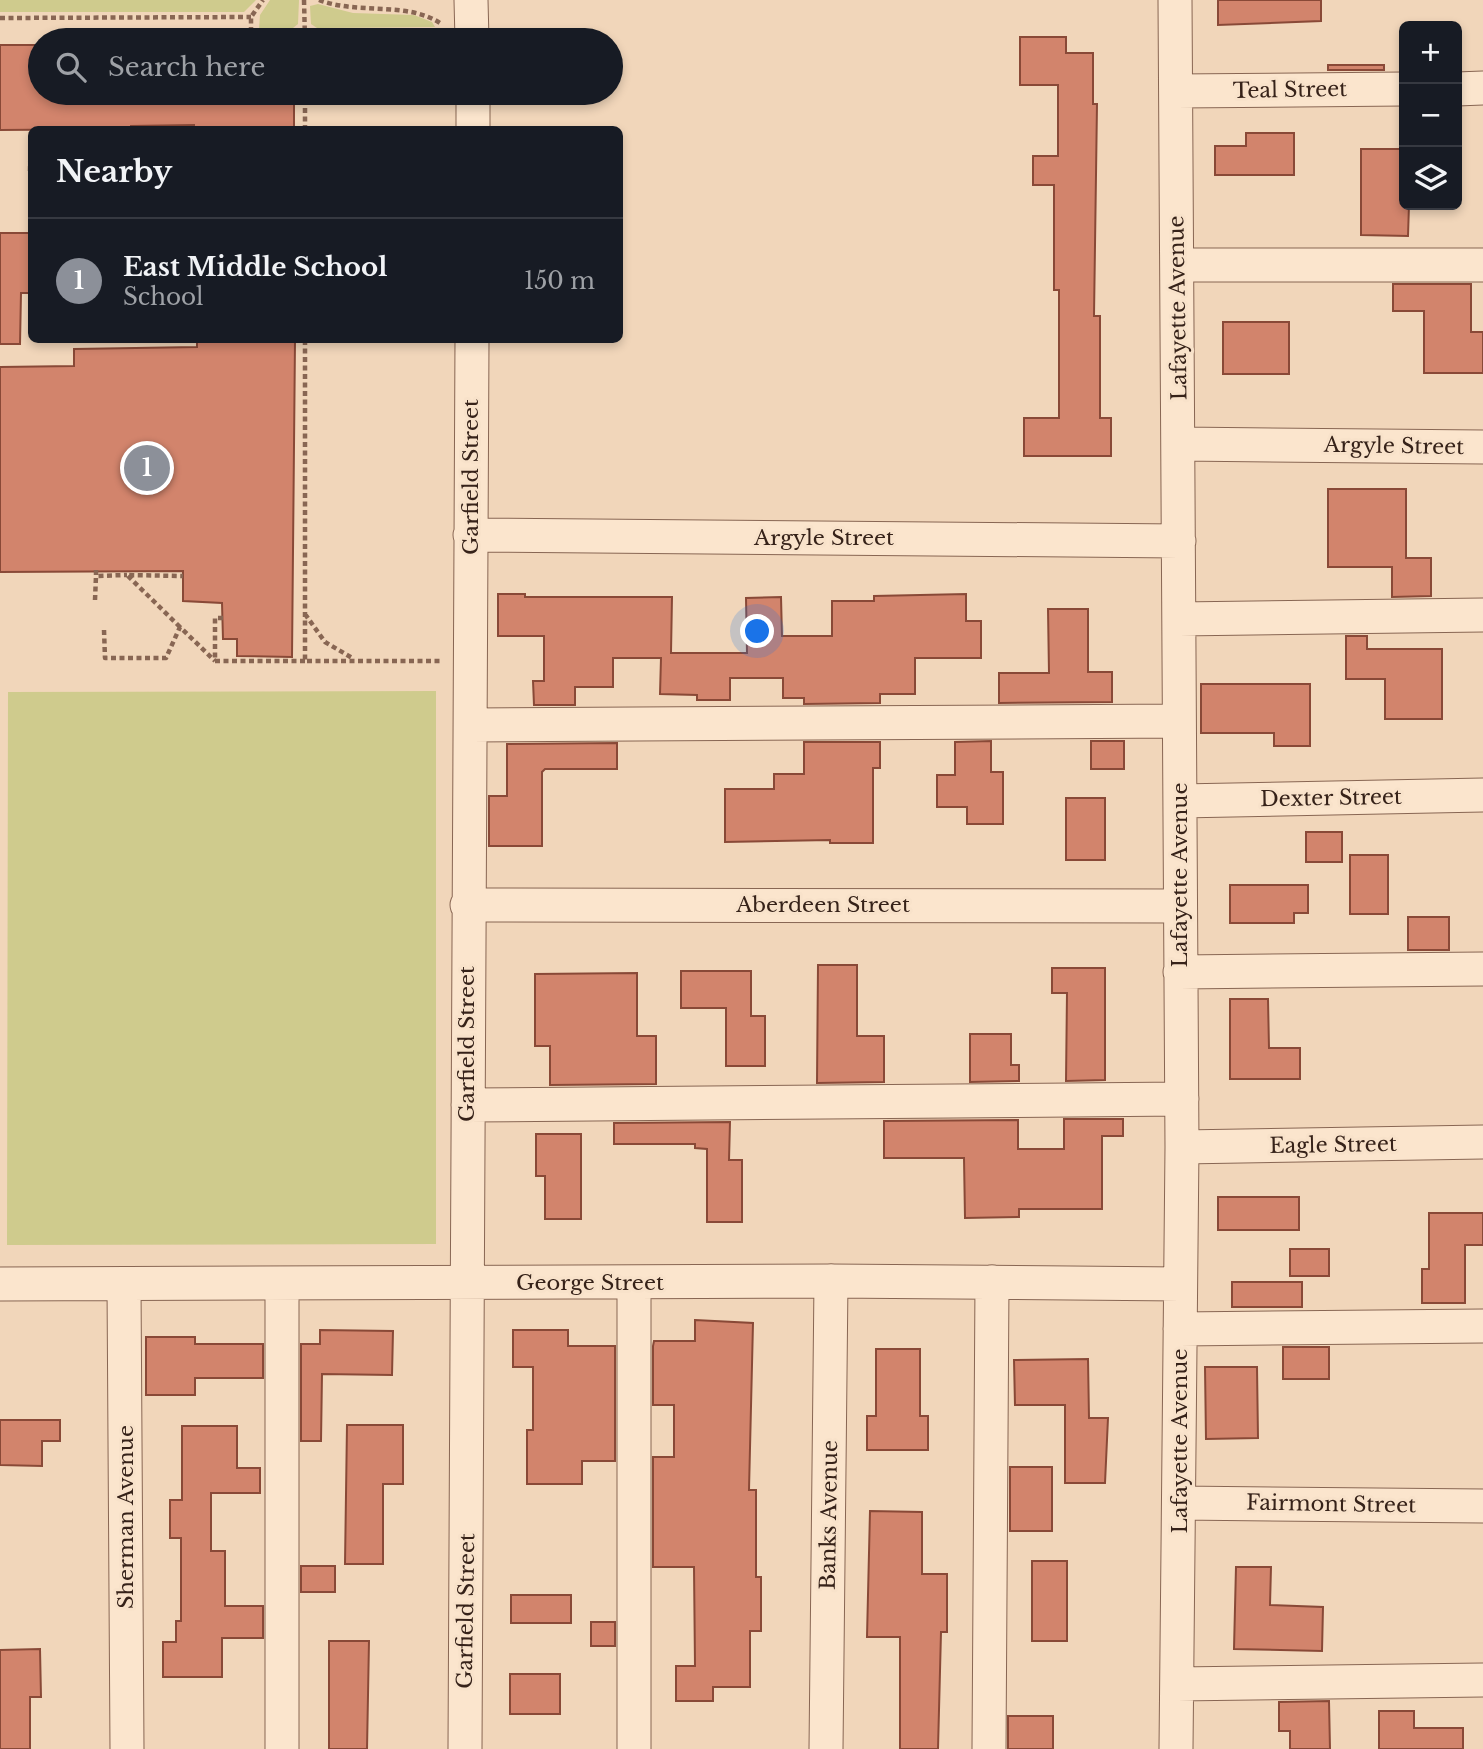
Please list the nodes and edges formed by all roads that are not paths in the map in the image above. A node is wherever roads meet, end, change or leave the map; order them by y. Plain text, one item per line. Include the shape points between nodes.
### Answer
1 (471, 0) edge
2 (1175, 0) edge
3 (459, 28) edge
4 (1483, 88) edge
5 (1399, 89) edge
6 (1462, 89) edge
7 (1176, 91) junction
8 (473, 105) edge
9 (473, 126) edge
10 (1178, 265) junction
11 (1483, 265) edge
12 (472, 343) edge
13 (1180, 444) junction
14 (1483, 447) edge
15 (470, 535) junction
16 (1178, 541) junction
17 (1483, 615) edge
18 (1179, 619) junction
19 (1180, 721) junction
20 (472, 725) junction
21 (1483, 795) edge
22 (1180, 801) junction
23 (467, 905) junction
24 (1179, 906) junction
25 (1483, 969) edge
26 (1180, 972) junction
27 (1182, 1099) junction
28 (467, 1105) junction
29 (1483, 1142) edge
30 (1182, 1147) junction
31 (831, 1281) junction
32 (634, 1282) junction
33 (992, 1282) junction
34 (469, 1283) junction
35 (0, 1284) edge
36 (282, 1284) junction
37 (1180, 1284) junction
38 (124, 1285) junction
39 (1483, 1326) edge
40 (1180, 1329) junction
41 (1180, 1503) junction
42 (1483, 1506) edge
43 (1483, 1681) edge
44 (1177, 1684) junction
45 (127, 1749) edge
46 (282, 1749) edge
47 (465, 1749) edge
48 (634, 1749) edge
49 (826, 1749) edge
50 (989, 1749) edge
51 (1177, 1749) edge

1 - 3 street
2 - 7 street, Lafayette Avenue
4 - 6 street
5 - 7 street, Teal Street
7 - 10 street, Lafayette Avenue
8 - 9 street
10 - 11 street
10 - 13 street, Lafayette Avenue
12 - 15 street, Garfield Street
13 - 14 street, Argyle Street
13 - 16 street, Lafayette Avenue
15 - 16 street, Argyle Street
15 - 20 street, Garfield Street
16 - 18 street, Lafayette Avenue
17 - 18 street
18 - 19 street, Lafayette Avenue
19 - 20 street
19 - 22 street, Lafayette Avenue
20 - 23 street, Garfield Street
21 - 22 street, Dexter Street
22 - 24 street, Lafayette Avenue
23 - 24 street, Aberdeen Street
23 - 28 street, Garfield Street
24 - 26 street, Lafayette Avenue
25 - 26 street
26 - 27 street, Lafayette Avenue
27 - 28 street
27 - 30 street, Lafayette Avenue
28 - 34 street, Garfield Street
29 - 30 street, Eagle Street
30 - 37 street, Lafayette Avenue
31 - 32 street, George Street
31 - 33 street, George Street
31 - 49 street, Banks Avenue
32 - 34 street, George Street
32 - 48 street
33 - 37 street, George Street
33 - 50 street
34 - 36 street, George Street
34 - 47 street, Garfield Street
35 - 38 street, George Street
36 - 38 street, George Street
36 - 46 street
37 - 40 street, Lafayette Avenue
38 - 45 street, Sherman Avenue
39 - 40 street
40 - 41 street, Lafayette Avenue
41 - 42 street, Fairmont Street
41 - 44 street, Lafayette Avenue
43 - 44 street
44 - 51 street, Lafayette Avenue

